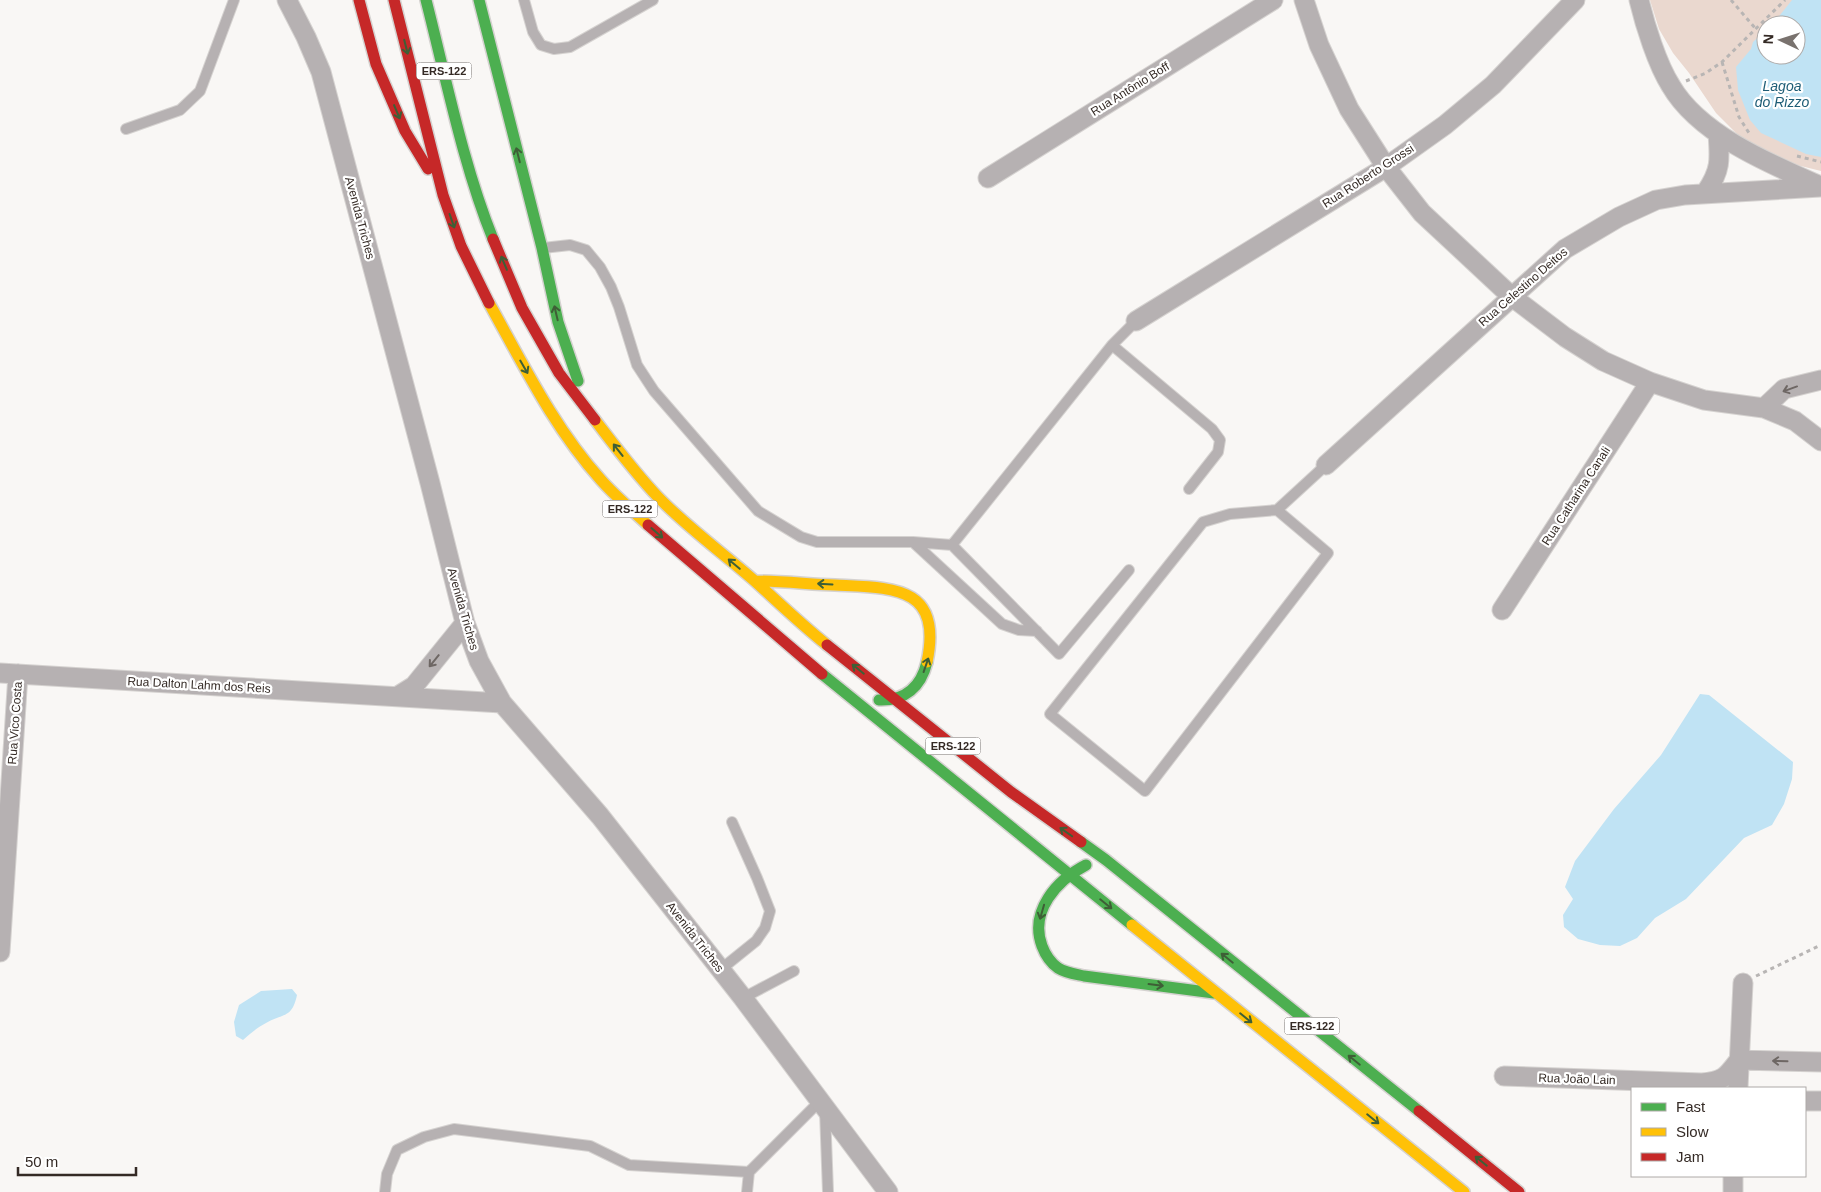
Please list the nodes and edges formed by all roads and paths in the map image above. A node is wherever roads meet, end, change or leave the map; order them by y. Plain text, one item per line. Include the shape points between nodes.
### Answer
1 (234, 0) edge
2 (287, 0) edge
3 (358, 0) edge
4 (394, 0) edge
5 (426, 0) edge
6 (479, 0) edge
7 (524, 0) edge
8 (653, 0) edge
9 (1272, 0) edge
10 (1304, 0) edge
11 (1575, 0) edge
12 (1731, 0) edge
13 (1785, 0) edge
14 (1637, 1) edge
15 (1755, 28) junction
16 (1722, 62) junction
17 (1671, 87) junction
18 (126, 129) dead end
19 (1718, 134) junction
20 (1756, 138) dead end
21 (1790, 153) dead end
22 (1821, 162) edge
23 (1386, 167) junction
24 (988, 178) dead end
25 (1821, 187) edge
26 (1706, 192) junction
27 (443, 195) junction
28 (542, 248) junction
29 (1511, 296) junction
30 (1136, 321) joint
31 (1112, 345) junction
32 (1821, 380) edge
33 (1650, 382) junction
34 (1764, 408) junction
35 (587, 409) junction
36 (1821, 441) edge
37 (1326, 465) joint
38 (1189, 489) dead end
39 (1277, 510) junction
40 (914, 542) junction
41 (952, 545) junction
42 (1129, 570) dead end
43 (755, 581) junction
44 (1502, 610) dead end
45 (465, 623) junction
46 (1036, 631) junction
47 (9, 673) edge
48 (840, 690) junction
49 (398, 696) junction
50 (896, 700) junction
51 (502, 703) junction
52 (732, 822) dead end
53 (1106, 860) junction
54 (1069, 873) junction
55 (1821, 945) edge
56 (0, 952) edge
57 (720, 970) junction
58 (794, 971) dead end
59 (1743, 983) joint
60 (1214, 993) junction
61 (742, 998) junction
62 (1739, 1060) junction
63 (1821, 1062) edge
64 (1504, 1076) dead end
65 (1738, 1087) edge
66 (1806, 1100) edge
67 (1821, 1101) edge
68 (822, 1104) junction
69 (748, 1172) junction
70 (1734, 1177) edge
71 (385, 1192) edge
72 (747, 1192) edge
73 (828, 1192) edge
74 (888, 1192) edge
75 (1464, 1192) edge
76 (1518, 1192) edge
77 (1733, 1192) edge

1 - 18 lane via 200,92 180,110
2 - 45 street, Avenida Triches via 321,72
3 -> 27 highway via 376,64 405,131
4 -> 27 highway, ERS-122
35 -> 5 highway, ERS-122 via 559,374 522,308 486,219 462,142
28 -> 6 highway
7 - 8 lane via 533,32 541,45 554,50 570,47
9 - 24 street, Rua Antônio Boff
10 - 23 street via 1319,46 1345,101
11 - 23 street, Rua Roberto Grossi via 1493,85 1445,125
12 - 15 path
13 - 15 path
14 - 17 street
15 - 16 path
16 - 17 path via 1706,73
16 - 20 path via 1739,117
17 - 19 street via 1693,113
19 - 25 street
19 - 26 street via 1720,161 1715,179
21 - 22 path
23 - 29 street via 1422,213
23 - 30 street, Rua Roberto Grossi
25 - 26 street, Rua Celestino Deitos
26 - 29 street, Rua Celestino Deitos via 1656,200 1619,217 1565,249
27 -> 48 highway, ERS-122 via 461,246 511,344 573,444 634,513
35 -> 28 highway via 558,322
28 - 40 lane via 570,245 586,250 600,267 619,308 637,365 654,391 758,511 801,538 817,542
29 - 33 street via 1603,361
29 - 37 street, Rua Celestino Deitos
30 - 31 lane
31 - 38 lane via 1212,429 1220,440 1218,452
31 - 41 lane
32 -> 34 street via 1784,389
33 - 34 street via 1704,400
33 - 44 street, Rua Catharina Canali
34 - 36 street via 1795,422
43 -> 35 highway, ERS-122 via 657,496
37 - 39 lane
39 - 39 lane via 1230,514 1203,522 1050,714 1145,790 1328,553
40 - 41 lane
40 - 46 lane via 1002,624
41 - 46 lane
42 - 46 lane via 1059,654
50 -> 43 highway, ERS-122 via 804,626
50 -> 43 highway via 916,688 929,663 930,631 923,610 910,596 887,588
45 -> 49 street via 414,686
45 - 51 street, Avenida Triches via 479,661
47 - 49 street, Rua Dalton Lahm dos Reis
47 - 56 street, Rua Vico Costa
48 - 50 highway via 873,699
48 - 54 highway, ERS-122
49 - 51 street, Rua Dalton Lahm dos Reis
53 -> 50 highway, ERS-122 via 1010,792
51 - 57 street, Avenida Triches via 600,816
52 - 57 lane via 770,911 765,928 756,941
53 - 54 highway
76 -> 53 highway, ERS-122
54 -> 60 highway, ERS-122
54 -> 60 highway via 1045,903 1039,922 1044,952 1055,966 1084,976
55 - 59 path
57 - 61 street, Avenida Triches
58 - 61 lane
59 - 62 street
60 -> 75 highway, ERS-122
61 - 68 street, Avenida Triches
63 -> 62 street
62 - 64 street, Rua João Lain via 1729,1074 1718,1081 1702,1083
62 - 65 street
66 - 67 street
68 - 69 lane
68 - 73 lane
68 - 74 street, Avenida Triches
69 - 71 lane via 628,1166 590,1146 454,1129 424,1137 397,1150 387,1174
69 - 72 lane
70 - 77 street

